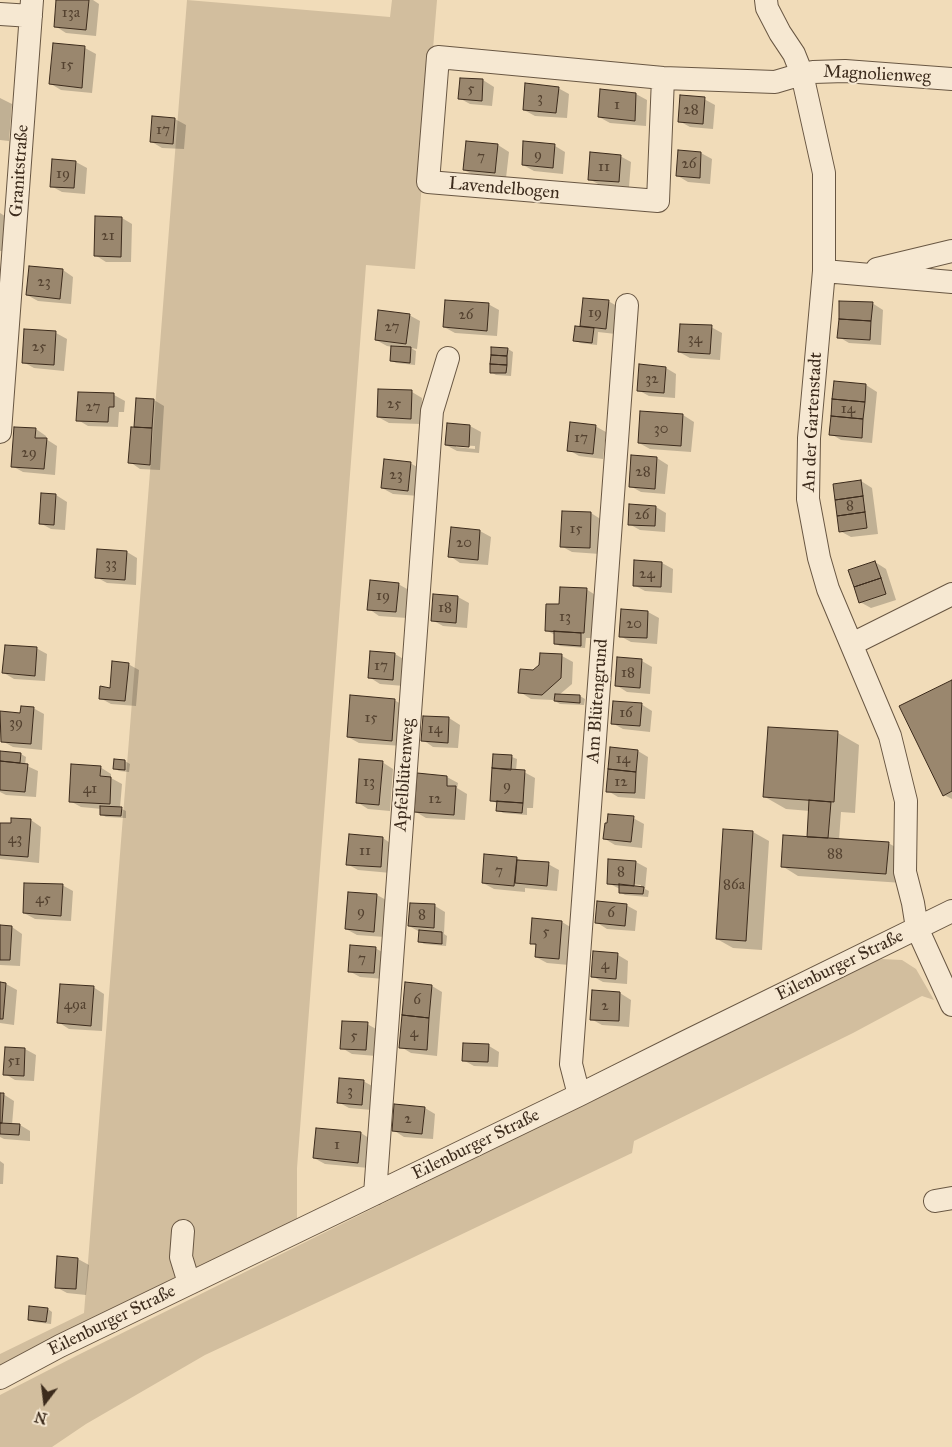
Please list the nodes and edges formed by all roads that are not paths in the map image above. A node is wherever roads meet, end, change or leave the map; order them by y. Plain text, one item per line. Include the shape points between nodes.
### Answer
1 (766, 0) edge
2 (32, 8) edge
3 (0, 14) edge
4 (802, 74) junction
5 (663, 78) junction
6 (952, 79) edge
7 (952, 250) edge
8 (824, 271) junction
9 (859, 273) junction
10 (952, 282) edge
11 (627, 305) dead end
12 (448, 358) dead end
13 (0, 432) edge
14 (952, 594) edge
15 (852, 644) junction
16 (952, 911) edge
17 (917, 928) junction
18 (952, 1005) edge
19 (579, 1095) junction
20 (374, 1194) junction
21 (183, 1231) dead end
22 (189, 1283) junction
23 (0, 1378) edge

1 - 4 street, An der Gartenstadt via 767,8
2 - 3 street
2 - 13 street, Granitstraße
4 - 5 street, Lavendelbogen via 775,82
4 - 6 street, Magnolienweg via 845,71
4 - 8 street, An der Gartenstadt via 824,173
5 - 5 street, Lavendelbogen via 438,57 428,182 658,201
7 - 9 street
8 - 9 street
8 - 15 street, An der Gartenstadt via 809,438 808,499 828,589
9 - 10 street
11 - 19 street, Am Blütengrund via 571,1064
12 - 20 street, Apfelblütenweg via 432,411
14 - 15 street
15 - 17 street, An der Gartenstadt via 890,736 906,801 906,872
16 - 17 street, Eilenburger Straße
17 - 18 street, An der Gartenstadt
17 - 19 street, Eilenburger Straße
19 - 20 street, Eilenburger Straße
20 - 22 street, Eilenburger Straße
21 - 22 street via 181,1257
22 - 23 street, Eilenburger Straße

